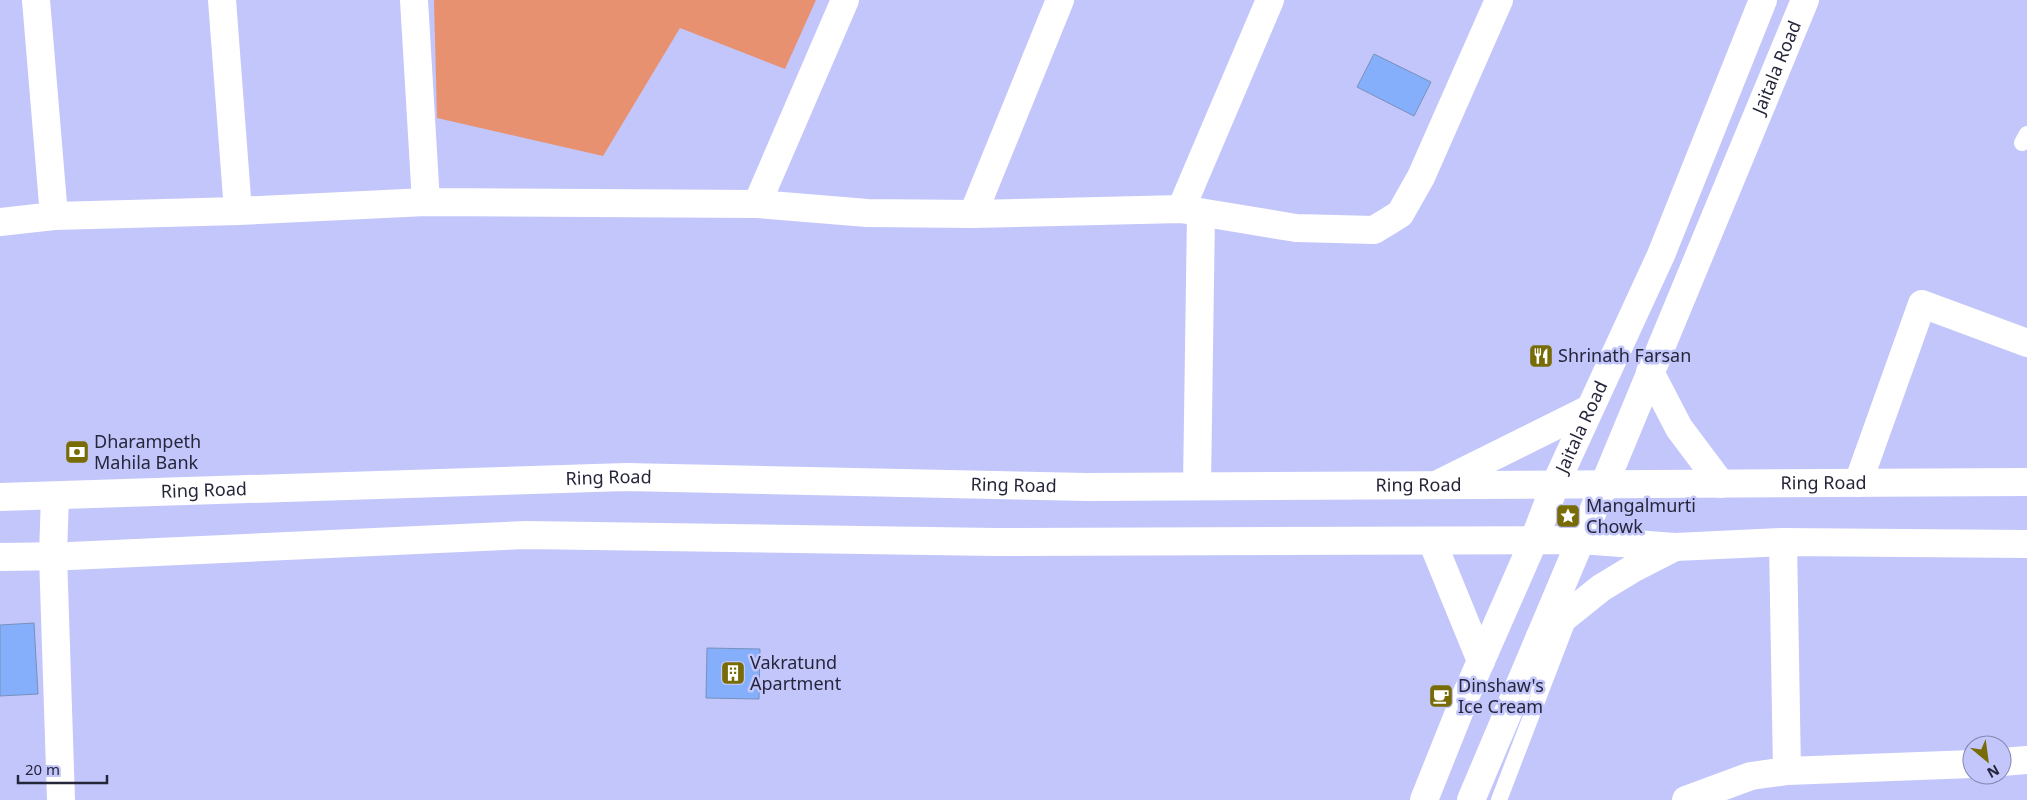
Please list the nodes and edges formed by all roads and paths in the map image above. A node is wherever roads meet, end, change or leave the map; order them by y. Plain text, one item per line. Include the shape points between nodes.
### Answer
1 (36, 0) edge
2 (222, 0) edge
3 (414, 0) edge
4 (845, 0) edge
5 (1060, 0) edge
6 (1270, 0) edge
7 (1499, 0) edge
8 (1763, 0) edge
9 (1805, 0) edge
10 (426, 202) junction
11 (757, 204) junction
12 (238, 211) junction
13 (1191, 211) junction
14 (973, 214) junction
15 (54, 216) junction
16 (0, 222) edge
17 (2027, 343) edge
18 (1650, 372) junction
19 (1589, 409) junction
20 (2027, 482) edge
21 (1858, 483) junction
22 (1721, 484) junction
23 (1555, 485) junction
24 (1604, 485) junction
25 (1197, 486) junction
26 (1434, 486) junction
27 (54, 496) junction
28 (0, 497) edge
29 (1534, 540) junction
30 (1581, 540) junction
31 (1432, 541) junction
32 (1783, 542) junction
33 (2027, 544) edge
34 (1675, 547) junction
35 (53, 555) junction
36 (0, 557) edge
37 (1572, 611) junction
38 (1540, 637) junction
39 (1481, 661) junction
40 (2027, 760) edge
41 (2012, 761) edge
42 (1962, 764) edge
43 (1787, 771) junction
44 (61, 800) edge
45 (1424, 800) edge
46 (1471, 800) edge
47 (1499, 800) edge
48 (1686, 800) edge

1 - 15 main road
2 - 12 main road
3 - 10 main road
4 - 11 main road
5 - 14 main road
6 - 13 main road
7 - 13 main road via 1421,177 1400,214 1374,230 1296,228
8 - 19 main road, Jaitala Road via 1661,255
9 - 18 main road, Jaitala Road
10 - 11 main road
10 - 12 main road
11 - 14 main road via 867,213
12 - 15 main road
13 - 14 main road
13 - 25 main road
15 - 16 main road
17 - 21 main road via 1922,304
18 - 22 main road via 1679,428
18 - 24 main road, Jaitala Road
19 - 23 main road, Jaitala Road
19 - 26 main road
20 - 21 main road, Ring Road
21 - 22 main road, Ring Road
22 - 24 main road, Ring Road
23 - 24 main road, Ring Road
23 - 26 main road, Ring Road
23 - 29 main road, Jaitala Road
24 - 30 main road, Jaitala Road
25 - 26 main road, Ring Road
25 - 27 main road, Ring Road via 1087,487 626,477
27 - 28 main road, Ring Road
27 - 35 main road
29 - 30 main road
29 - 31 main road
29 - 39 main road, Jaitala Road
30 - 34 main road
30 - 38 main road, Jaitala Road
31 - 35 main road via 996,542 526,535
31 - 39 main road
32 - 33 main road
32 - 34 main road
32 - 43 main road
34 - 37 main road via 1601,588
35 - 36 main road
35 - 44 main road
37 - 38 main road
37 - 47 lane
38 - 46 main road, Jaitala Road
39 - 45 main road, Jaitala Road
40 - 41 main road
42 - 43 main road
43 - 48 main road via 1751,776

